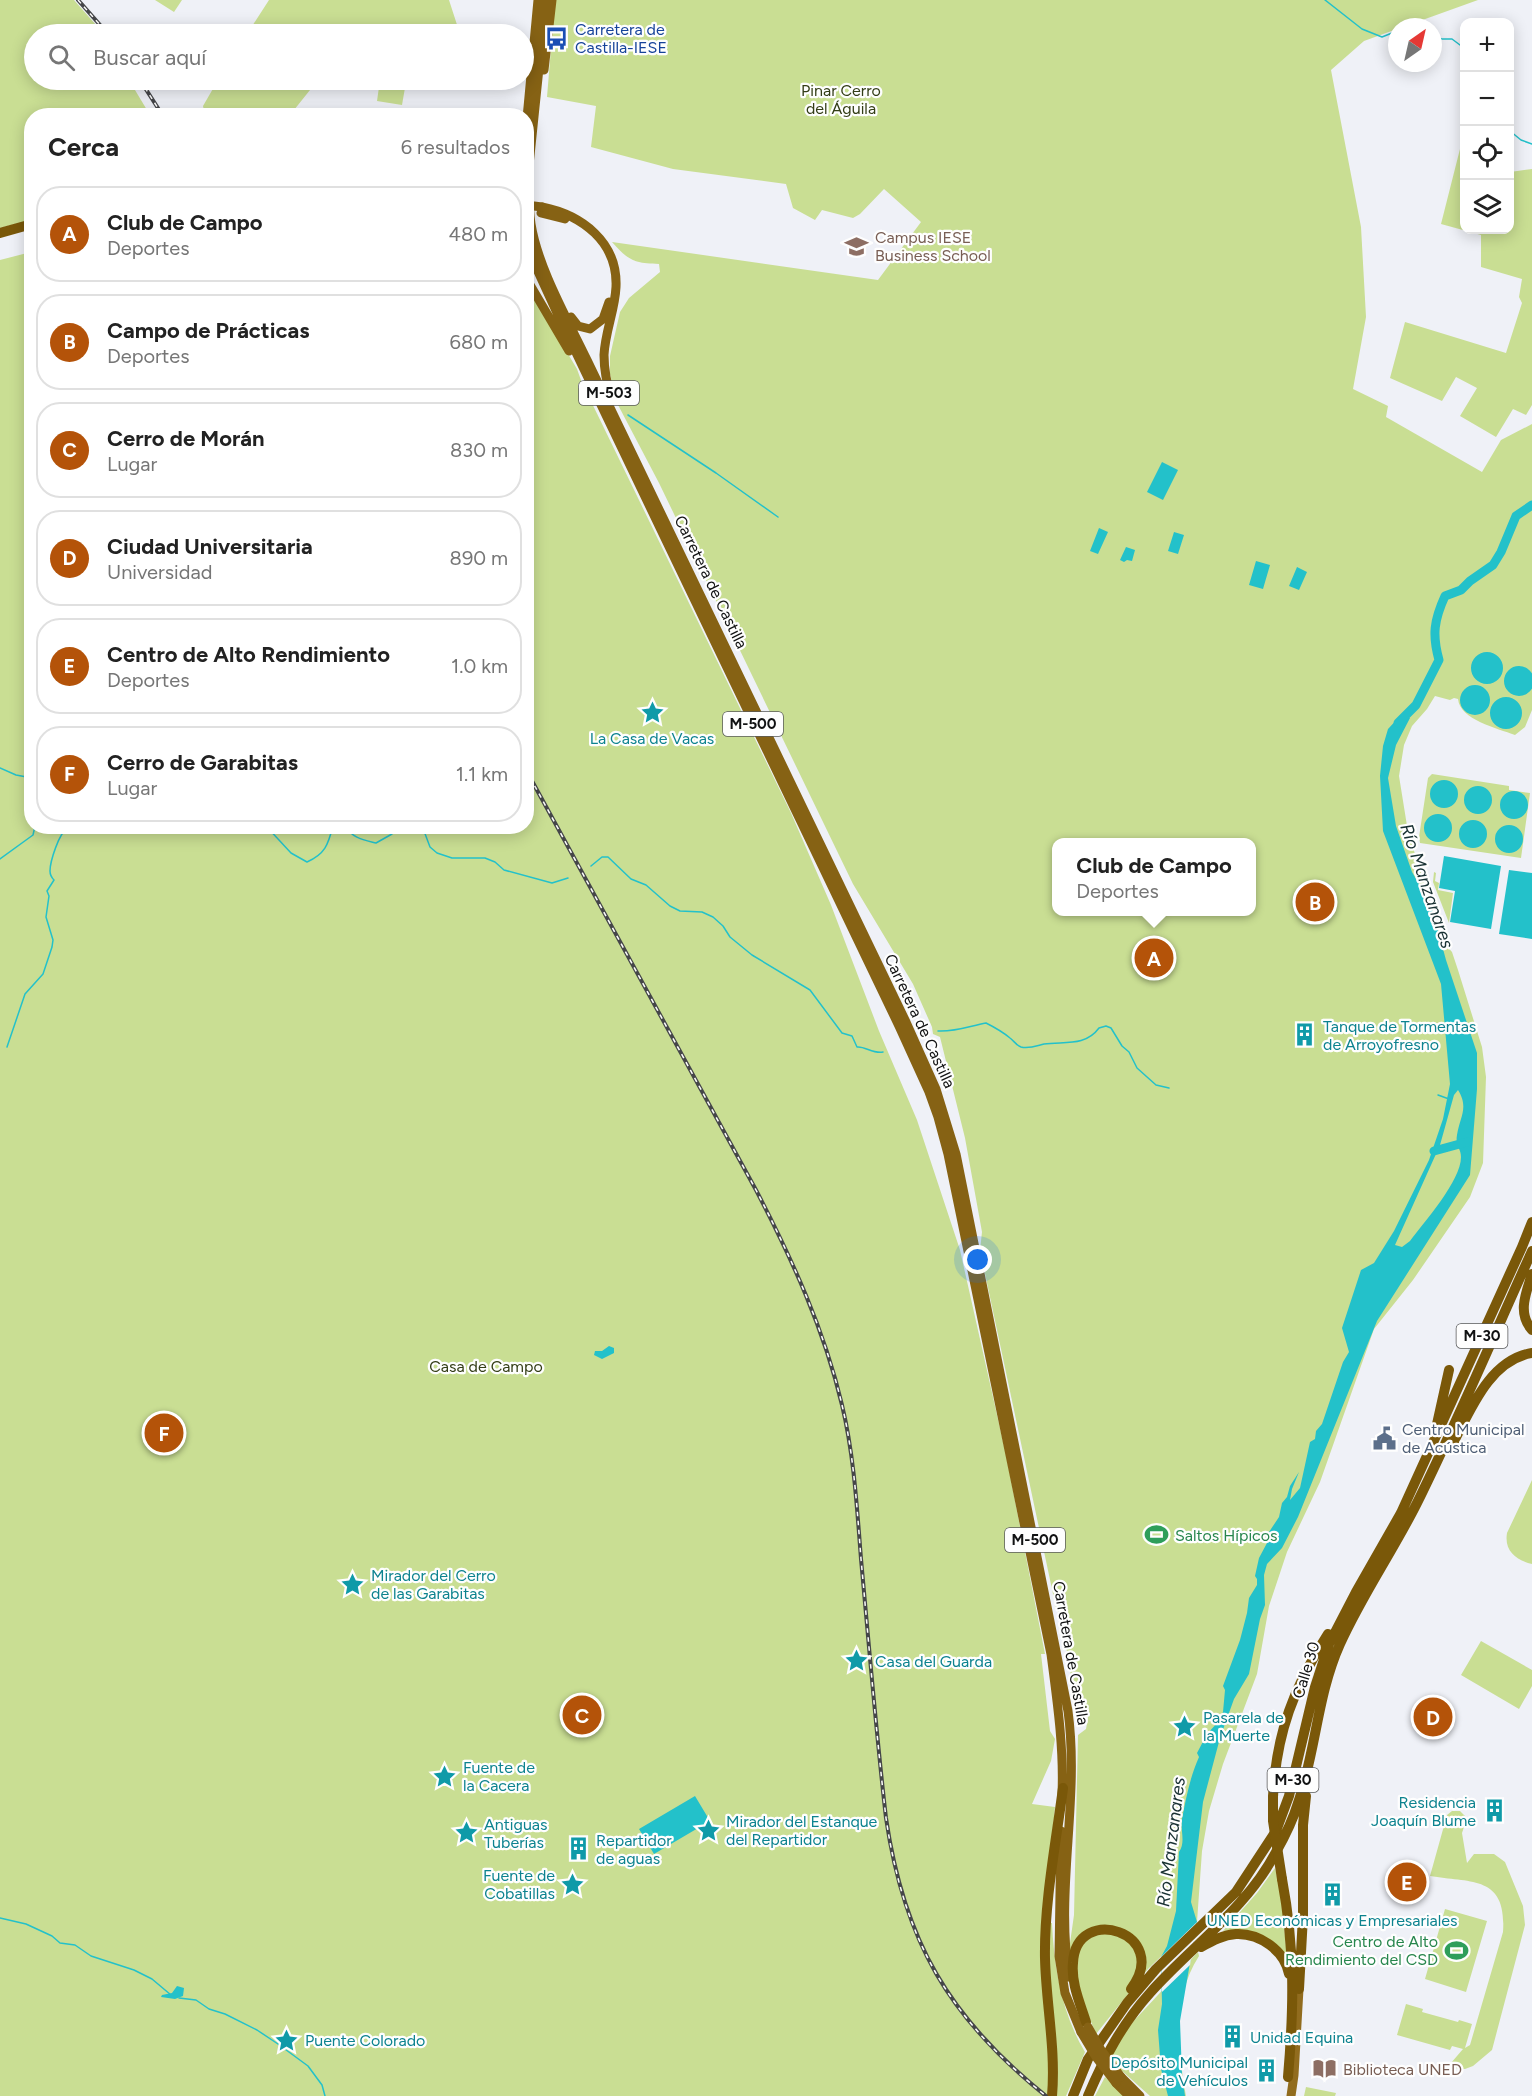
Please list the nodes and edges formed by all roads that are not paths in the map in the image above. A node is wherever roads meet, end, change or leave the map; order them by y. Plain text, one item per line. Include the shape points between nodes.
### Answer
1 (533, 0) edge
2 (538, 0) edge
3 (546, 0) edge
4 (552, 0) edge
5 (532, 24) edge
6 (534, 40) edge
7 (529, 90) edge
8 (531, 90) edge
9 (525, 108) edge
10 (531, 108) edge
11 (533, 108) edge
12 (534, 114) edge
13 (534, 208) edge
14 (534, 210) edge
15 (542, 210) junction
16 (24, 226) edge
17 (0, 233) edge
18 (24, 234) edge
19 (534, 238) edge
20 (0, 240) edge
21 (541, 260) junction
22 (534, 262) edge
23 (534, 292) edge
24 (608, 421) junction
25 (638, 464) junction
26 (903, 1024) junction
27 (922, 1066) junction
28 (1532, 1222) edge
29 (1532, 1251) edge
30 (1532, 1274) edge
31 (1532, 1330) edge
32 (1532, 1353) edge
33 (1449, 1370) dead end
34 (1430, 1450) junction
35 (1429, 1478) junction
36 (1342, 1617) junction
37 (1317, 1718) junction
38 (1063, 1788) junction
39 (1193, 1951) junction
40 (1299, 1989) joint
41 (1292, 2013) junction
42 (1085, 2027) junction
43 (1088, 2059) junction
44 (1288, 2077) joint
45 (1119, 2080) junction
46 (1052, 2096) edge
47 (1073, 2096) edge
48 (1088, 2096) edge
49 (1129, 2096) edge
50 (1140, 2096) edge
51 (1285, 2096) edge
52 (1291, 2096) edge

1 - 5 highway, M-500
2 - 6 highway, Carretera de Castilla / M-500
3 - 11 highway, Carretera de Castilla / M-500
4 - 12 highway, M-500 via 548,47
7 - 9 highway
8 - 10 highway, Carretera de Castilla / M-500
13 - 15 highway, M-503, bridge
14 - 15 highway, M-503
15 - 21 highway, M-500 via 576,223 603,250 611,288 607,309 597,325 590,329 578,326
15 - 25 highway, M-503 via 566,213 590,228 611,257 616,288 604,353 604,375
16 - 17 highway
18 - 20 highway
19 - 21 highway, Carretera de Castilla / M-500
21 - 25 highway, Carretera de Castilla / M-500
22 - 24 highway, Carretera de Castilla / M-500
23 - 24 highway, M-500
24 - 26 highway, Carretera de Castilla / M-500
25 - 26 highway, Carretera de Castilla / M-500
26 - 27 highway, Carretera de Castilla / M-500
27 - 38 highway, Carretera de Castilla / M-500 via 948,1154 1046,1632 1058,1706
27 - 42 highway, Carretera de Castilla / M-500 via 945,1114 956,1154 1068,1711 1071,1758 1065,1949 1072,1991
28 - 34 highway, Calle 30 / M-30
29 - 35 highway, Calle 30 / M-30
30 - 31 highway via 1523,1308
32 - 35 highway via 1515,1358 1487,1383
33 - 34 highway
34 - 36 highway, Calle 30 / M-30 via 1401,1513
35 - 37 highway, Calle 30 / M-30 via 1340,1644
36 - 41 highway, bridge via 1302,1677 1276,1752 1273,1821 1292,1945
36 - 43 highway, Calle 30 / M-30 via 1315,1687 1289,1796 1276,1831 1236,1892 1156,1969 1127,2002
37 - 39 highway, Calle 30 / M-30 via 1299,1802 1276,1852 1245,1897
37 - 40 highway via 1303,1826
38 - 42 highway, Carretera de Castilla / M-500 via 1059,1956 1065,1994
38 - 46 highway via 1045,1956 1053,2042
39 - 41 highway via 1228,1935 1261,1939 1273,1947 1288,1970
39 - 48 highway, Calle 30 / M-30 via 1150,1992 1115,2039
40 - 52 main road
41 - 44 highway
42 - 43 highway via 1072,1969 1076,1947 1092,1932 1122,1932 1138,1947 1140,1975
42 - 45 highway, Carretera de Castilla / M-500, bridge via 1096,2057
43 - 47 highway, Calle 30 / M-30
44 - 51 main road
45 - 49 highway, Carretera de Castilla / M-500
45 - 50 highway, Carretera de Castilla / M-500

